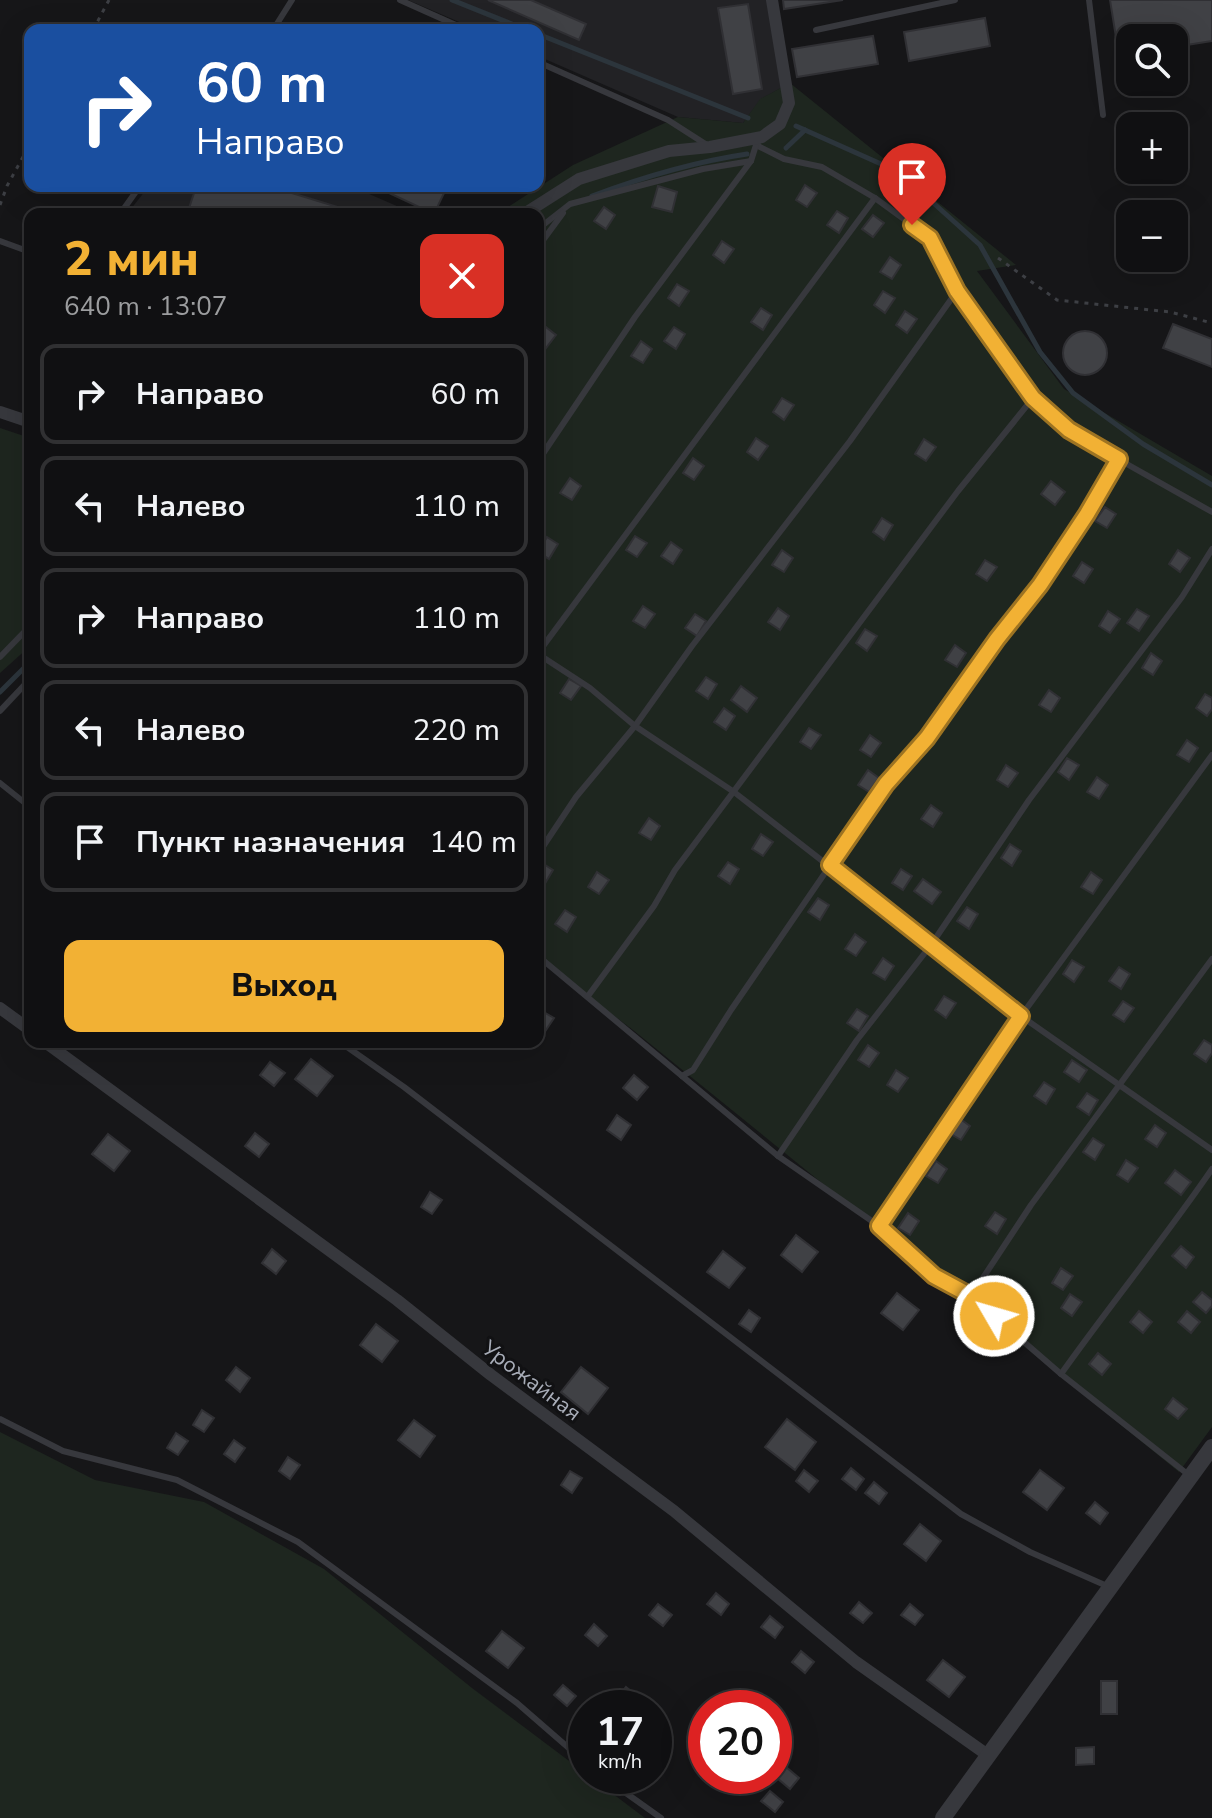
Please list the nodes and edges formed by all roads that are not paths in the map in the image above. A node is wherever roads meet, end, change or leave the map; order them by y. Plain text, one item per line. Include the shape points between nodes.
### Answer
1 (292, 0) edge
2 (400, 0) edge
3 (772, 0) edge
4 (955, 0) edge
5 (1089, 0) edge
6 (277, 24) edge
7 (454, 24) edge
8 (816, 30) dead end
9 (544, 65) edge
10 (1103, 115) dead end
11 (759, 141) junction
12 (710, 147) junction
13 (751, 161) junction
14 (875, 198) junction
15 (570, 204) junction
16 (533, 208) edge
17 (544, 224) edge
18 (544, 239) edge
19 (0, 241) edge
20 (24, 250) edge
21 (957, 291) junction
22 (1033, 398) junction
23 (0, 412) edge
24 (24, 420) edge
25 (544, 452) edge
26 (1119, 459) junction
27 (1212, 512) edge
28 (1212, 549) edge
29 (24, 632) edge
30 (544, 646) edge
31 (0, 657) edge
32 (544, 658) edge
33 (24, 685) edge
34 (0, 711) edge
35 (635, 726) junction
36 (1212, 755) edge
37 (0, 783) edge
38 (734, 792) junction
39 (24, 802) edge
40 (544, 845) edge
41 (830, 865) junction
42 (931, 945) junction
43 (1212, 959) edge
44 (544, 961) edge
45 (588, 996) junction
46 (0, 1008) edge
47 (1021, 1016) junction
48 (24, 1026) edge
49 (53, 1048) edge
50 (348, 1048) edge
51 (682, 1076) junction
52 (1119, 1084) junction
53 (1212, 1150) edge
54 (778, 1156) junction
55 (1212, 1169) edge
56 (879, 1226) junction
57 (971, 1296) junction
58 (1061, 1374) junction
59 (0, 1419) edge
60 (1212, 1447) edge
61 (1190, 1476) junction
62 (1110, 1587) junction
63 (568, 1747) edge
64 (989, 1756) junction
65 (627, 1794) edge
66 (661, 1818) edge
67 (943, 1818) edge

1 - 6 lane
2 - 7 lane
3 - 11 street via 789,103 780,124
4 - 8 lane
5 - 10 lane
9 - 12 lane via 668,120
11 - 12 street
11 - 13 lane
11 - 14 lane via 784,159 822,167
12 - 16 street via 638,158 579,179
13 - 15 lane
13 - 25 lane via 635,317
14 - 21 lane via 930,238
14 - 30 lane
15 - 17 lane
15 - 18 lane
19 - 20 lane
21 - 22 lane
21 - 35 lane
22 - 26 lane via 1069,430
22 - 38 lane
23 - 24 street
26 - 27 lane
26 - 41 lane via 1040,585
28 - 42 lane
29 - 31 lane
32 - 35 lane
33 - 34 lane
35 - 38 lane
35 - 40 lane
36 - 47 lane
37 - 39 lane
38 - 41 lane
38 - 45 lane
41 - 42 lane
41 - 51 lane via 693,1070
42 - 47 lane
42 - 54 lane via 857,1040
43 - 52 lane
44 - 45 lane
45 - 51 lane
46 - 48 street
47 - 52 lane
47 - 56 lane
49 - 64 street, Урожайная via 397,1300 674,1511 856,1662
50 - 62 lane via 961,1514
51 - 54 lane
52 - 53 lane
52 - 57 lane
54 - 56 lane
55 - 58 lane
56 - 57 lane via 934,1276
57 - 58 lane
58 - 61 lane
59 - 63 lane via 63,1451 177,1480 298,1542 517,1703
60 - 61 street
61 - 62 street
62 - 64 street
64 - 67 street
65 - 66 lane

